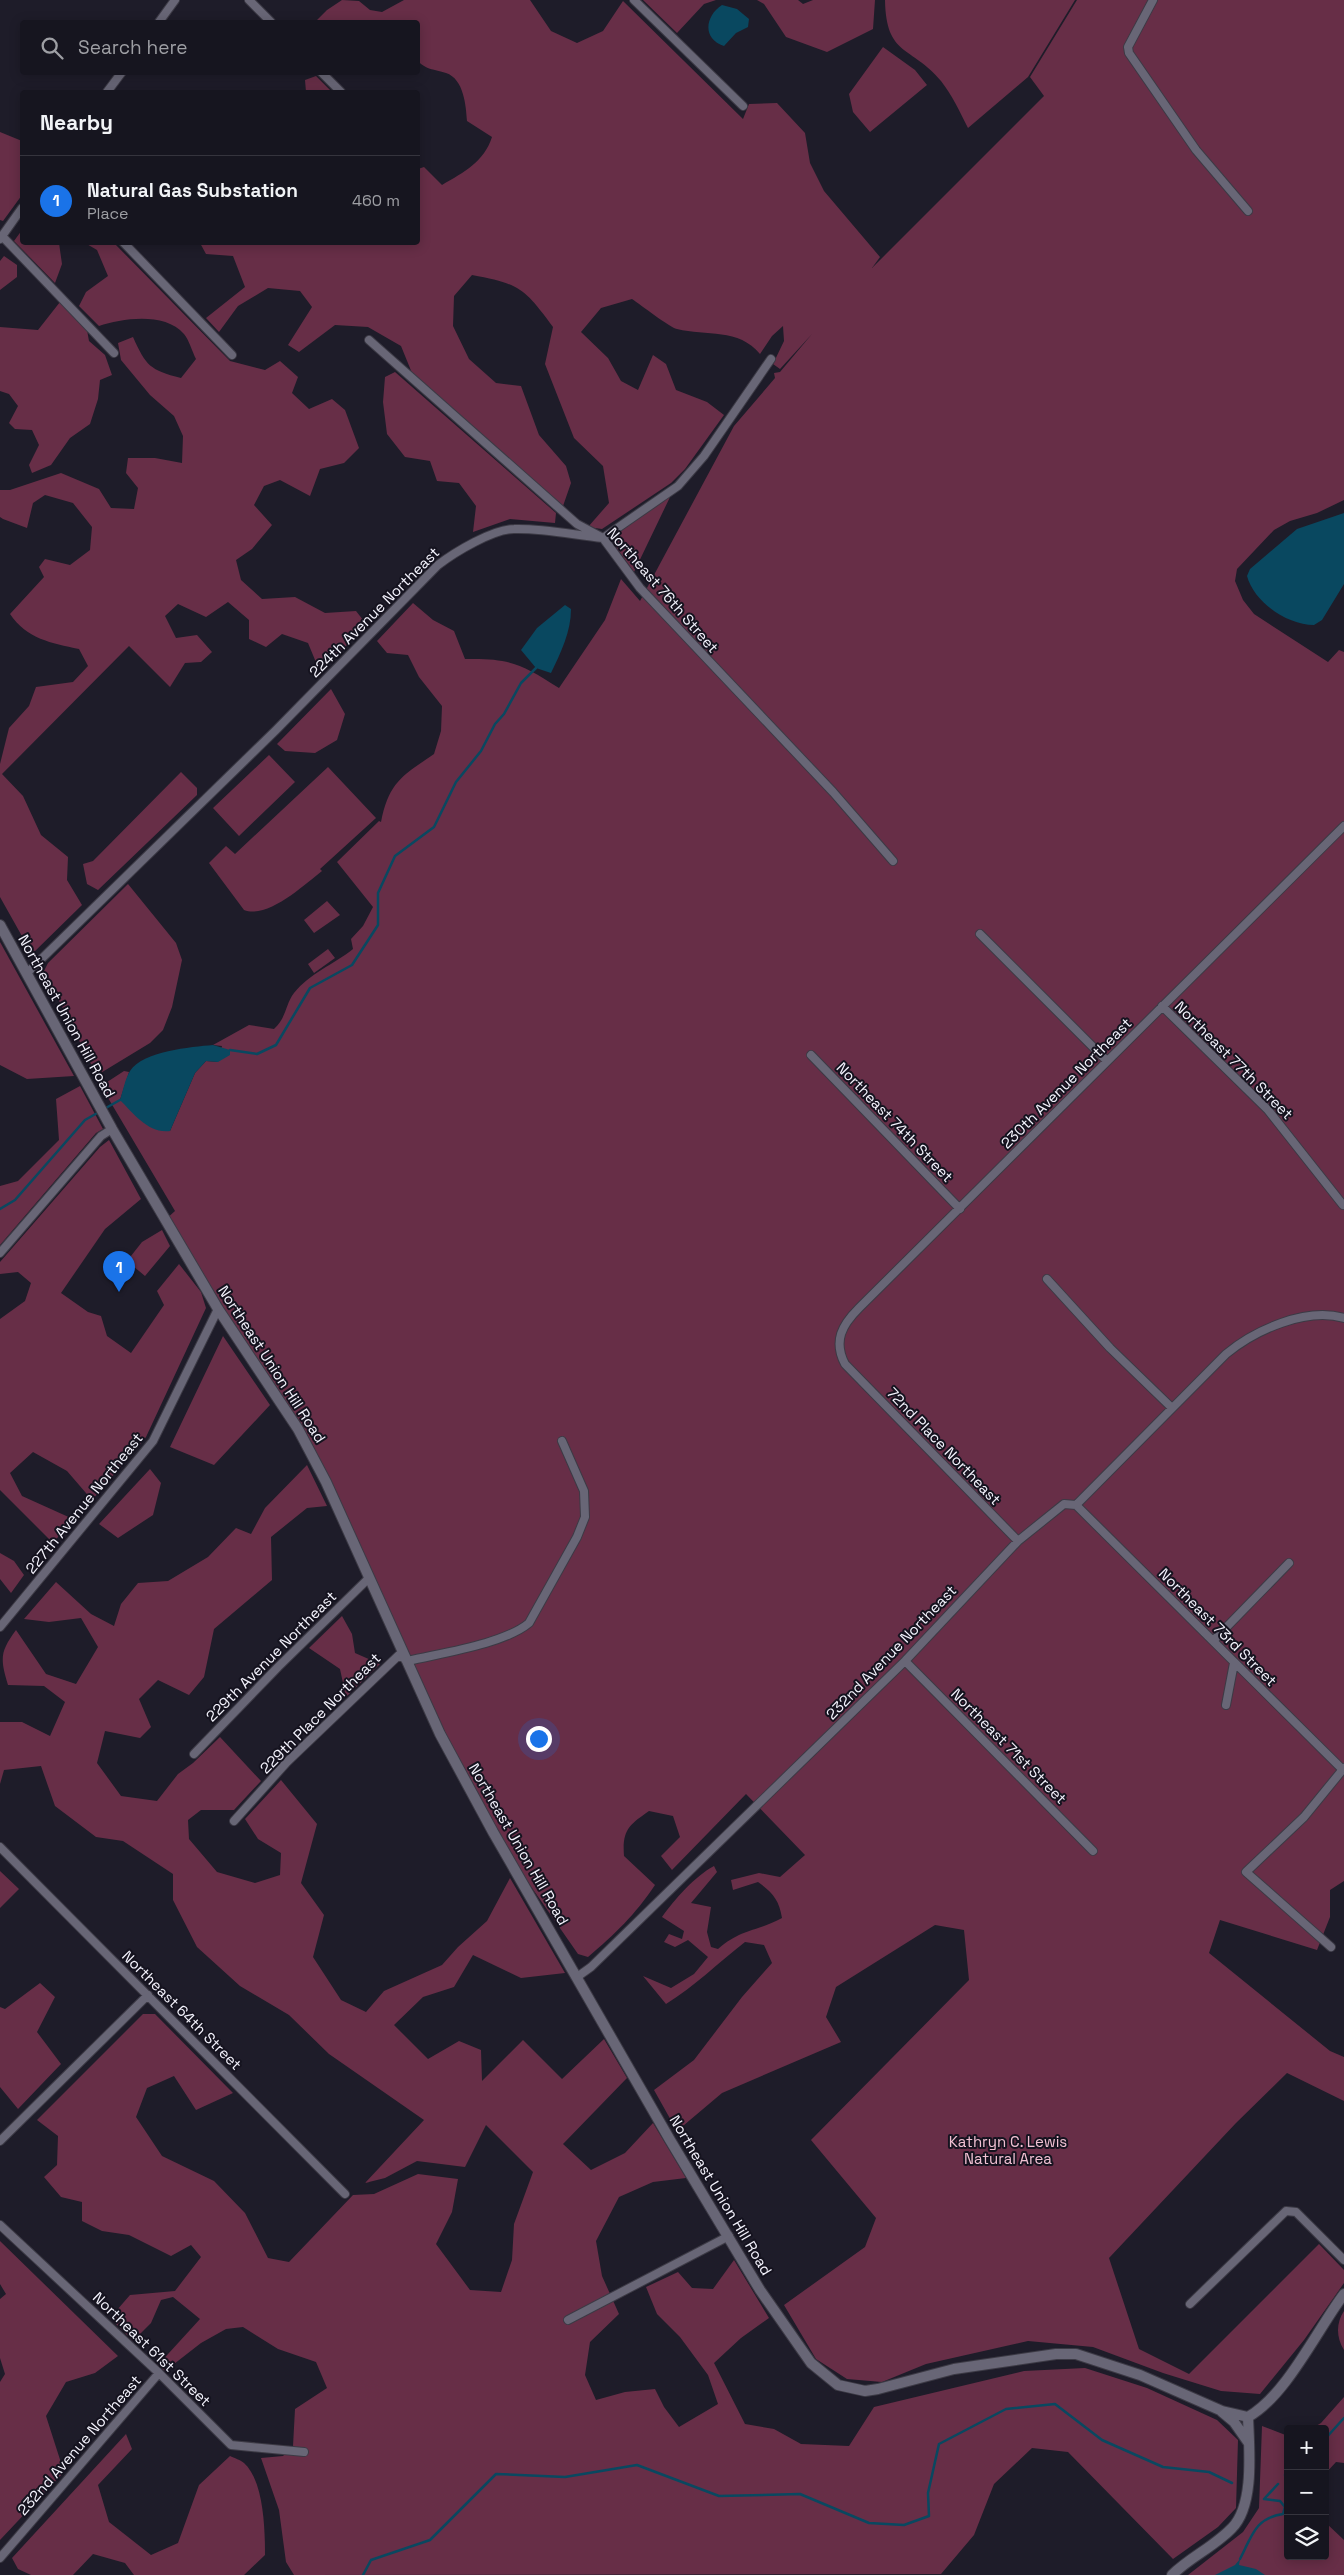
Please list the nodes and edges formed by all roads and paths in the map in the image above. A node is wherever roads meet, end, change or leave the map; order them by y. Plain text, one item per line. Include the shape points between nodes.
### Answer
1 (175, 0) edge
2 (249, 0) edge
3 (634, 0) edge
4 (1153, 0) edge
5 (160, 20) edge
6 (270, 20) edge
7 (120, 75) edge
8 (324, 75) edge
9 (108, 90) edge
10 (339, 90) edge
11 (743, 106) dead end
12 (1248, 210) dead end
13 (20, 211) edge
14 (1, 238) edge
15 (126, 245) edge
16 (369, 340) dead end
17 (114, 353) dead end
18 (232, 355) dead end
19 (770, 359) dead end
20 (603, 538) junction
21 (1344, 826) edge
22 (893, 861) dead end
23 (0, 925) edge
24 (980, 934) dead end
25 (27, 973) junction
26 (1162, 1006) junction
27 (811, 1055) dead end
28 (1106, 1061) junction
29 (112, 1129) junction
30 (1343, 1205) dead end
31 (960, 1209) junction
32 (0, 1253) edge
33 (1047, 1280) dead end
34 (218, 1309) junction
35 (1344, 1318) edge
36 (850, 1370) joint
37 (1172, 1408) junction
38 (562, 1441) dead end
39 (1076, 1505) junction
40 (1018, 1541) junction
41 (1289, 1563) dead end
42 (369, 1578) junction
43 (0, 1627) edge
44 (1213, 1641) junction
45 (408, 1661) junction
46 (905, 1661) junction
47 (1234, 1663) junction
48 (1226, 1705) dead end
49 (194, 1754) dead end
50 (1343, 1769) edge
51 (234, 1821) dead end
52 (0, 1847) edge
53 (1093, 1851) dead end
54 (1331, 1947) dead end
55 (576, 1977) junction
56 (148, 1995) junction
57 (0, 2141) edge
58 (345, 2194) dead end
59 (0, 2225) edge
60 (729, 2236) junction
61 (1344, 2260) edge
62 (1344, 2294) edge
63 (1190, 2304) dead end
64 (568, 2320) dead end
65 (159, 2373) junction
66 (1222, 2411) junction
67 (1248, 2417) junction
68 (1248, 2443) junction
69 (304, 2452) dead end
70 (0, 2558) edge
71 (1172, 2575) edge

1 - 5 street
2 - 6 street
3 - 11 street
4 - 12 street via 1128,47 1129,53 1196,150
7 - 9 street
8 - 10 street
13 - 14 street
14 - 17 street
15 - 18 street
16 - 20 street, Northeast 76th Street via 577,524
19 - 20 street via 704,456 678,486
20 - 22 street, Northeast 76th Street via 640,588 833,792
20 - 25 street, 224th Avenue Northeast via 513,529 451,555
21 - 26 street, 230th Avenue Northeast
23 - 25 street, Northeast Union Hill Road
24 - 28 street
25 - 29 street, Northeast Union Hill Road
26 - 28 street, 230th Avenue Northeast
26 - 30 street, Northeast 77th Street via 1268,1110
27 - 31 street, Northeast 74th Street
28 - 31 street, 230th Avenue Northeast
29 - 32 street via 101,1136
29 - 34 street, Northeast Union Hill Road
31 - 36 street, 230th Avenue Northeast via 842,1328 839,1353
33 - 37 street via 1104,1342
34 - 42 street, Northeast Union Hill Road via 298,1429
34 - 43 street, 227th Avenue Northeast via 153,1441
35 - 37 street, 232nd Avenue Northeast via 1310,1317 1270,1327 1238,1343
36 - 40 street, 72nd Place Northeast
37 - 39 street, 232nd Avenue Northeast
38 - 45 street, 229th Place Northeast via 584,1491 585,1517 529,1623 501,1638
39 - 40 street, 232nd Avenue Northeast via 1064,1504
39 - 44 street, Northeast 73rd Street
40 - 46 street, 232nd Avenue Northeast
41 - 44 street
42 - 45 street, Northeast Union Hill Road
42 - 49 street, 229th Avenue Northeast
44 - 47 street, Northeast 73rd Street
45 - 51 street, 229th Place Northeast via 399,1655 390,1661 287,1762
45 - 55 street, Northeast Union Hill Road via 459,1771
46 - 53 street, Northeast 71st Street
46 - 55 street, 232nd Avenue Northeast via 591,1967
47 - 48 street
47 - 50 street, Northeast 73rd Street
50 - 54 street via 1304,1817 1249,1870
52 - 56 street, Northeast 64th Street
55 - 60 street, Northeast Union Hill Road
56 - 57 street
56 - 58 street, Northeast 64th Street
59 - 65 street, Northeast 61st Street
60 - 64 street
60 - 66 street, Northeast Union Hill Road via 796,2345 823,2375 844,2387 864,2391 954,2369 1076,2354 1132,2372
61 - 63 street via 1292,2210 1281,2214
62 - 67 street via 1282,2385 1261,2410
65 - 69 street, Northeast 61st Street via 231,2445
65 - 70 street, 232nd Avenue Northeast
66 - 67 street, Northeast Union Hill Road
66 - 68 street
67 - 68 street
68 - 71 street via 1247,2485 1241,2516 1232,2529

